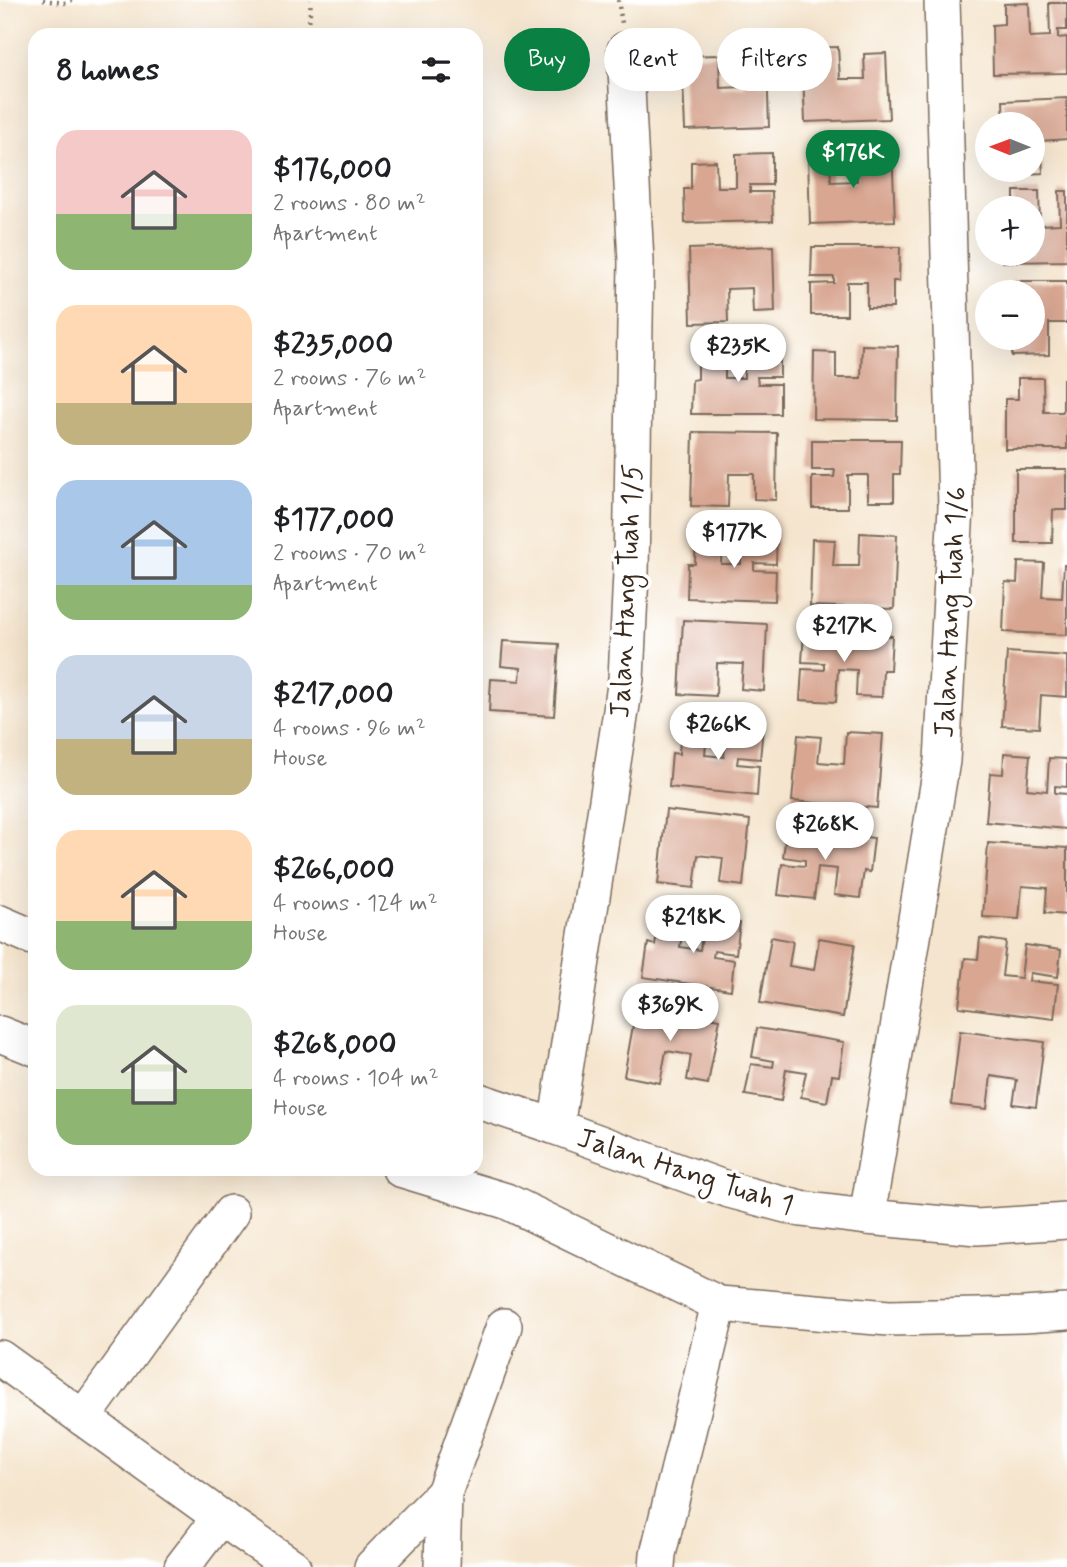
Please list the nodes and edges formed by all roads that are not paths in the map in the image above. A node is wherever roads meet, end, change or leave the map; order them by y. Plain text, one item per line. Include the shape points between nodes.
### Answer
1 (942, 0) edge
2 (627, 91) edge
3 (0, 923) edge
4 (28, 935) edge
5 (0, 1034) edge
6 (28, 1045) edge
7 (483, 1102) edge
8 (556, 1127) junction
9 (423, 1176) edge
10 (231, 1213) dead end
11 (867, 1217) junction
12 (1067, 1221) edge
13 (719, 1304) junction
14 (1067, 1311) edge
15 (504, 1326) dead end
16 (0, 1358) edge
17 (83, 1418) junction
18 (444, 1493) junction
19 (220, 1517) junction
20 (182, 1567) edge
21 (293, 1567) edge
22 (372, 1567) edge
23 (442, 1567) edge
24 (657, 1567) edge

1 - 11 street, Jalan Hang Tuah 1/6 via 956,507 942,761
2 - 8 street, Jalan Hang Tuah 1/5 via 636,262 626,680
3 - 4 street
5 - 6 street
7 - 8 street, Jalan Hang Tuah 1
8 - 11 street, Jalan Hang Tuah 1 via 729,1190 801,1209
9 - 13 street via 506,1201
10 - 17 street
11 - 12 street, Jalan Hang Tuah 1 via 977,1227
13 - 14 street via 889,1318
13 - 24 street
15 - 18 street
16 - 17 street
17 - 19 street
18 - 22 street
18 - 23 street
19 - 20 street
19 - 21 street

